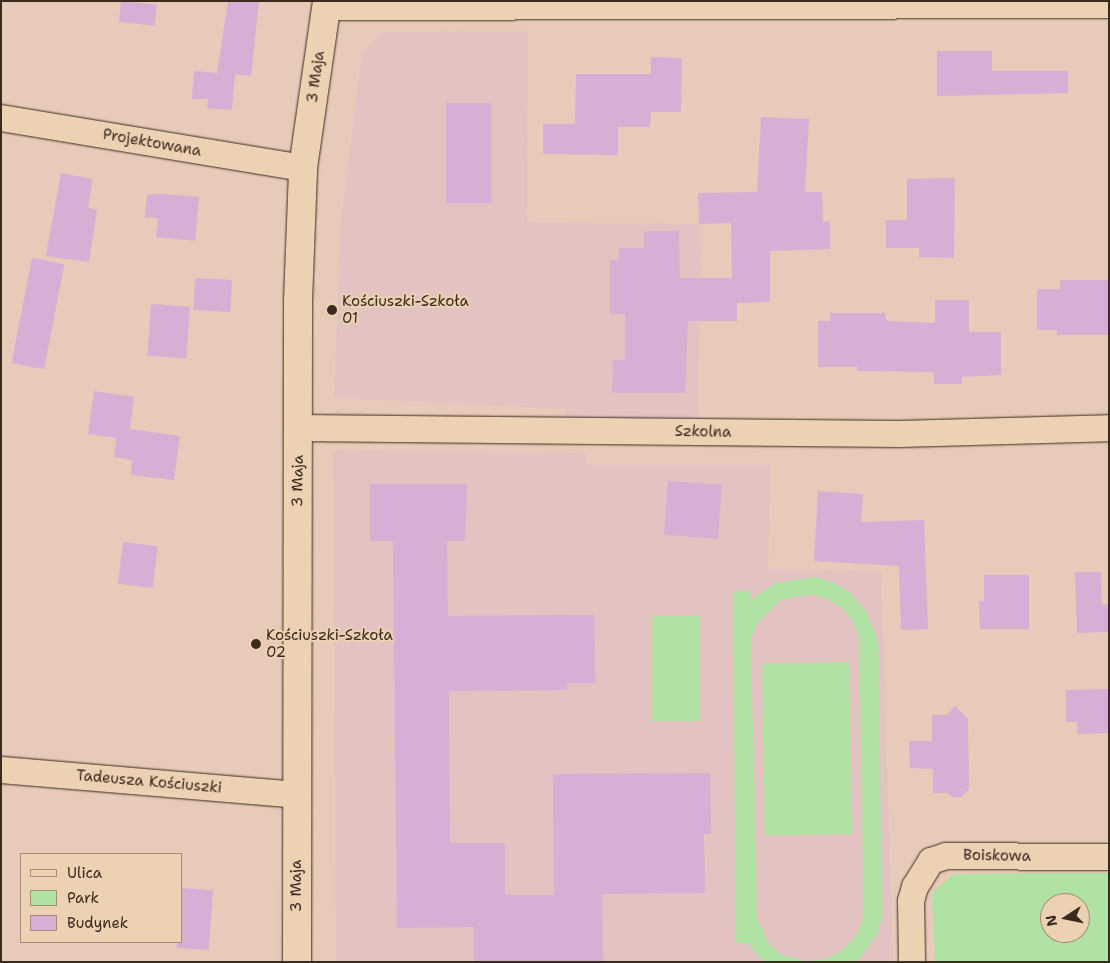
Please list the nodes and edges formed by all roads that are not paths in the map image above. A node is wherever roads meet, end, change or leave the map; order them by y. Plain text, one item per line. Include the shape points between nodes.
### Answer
1 (327, 4) edge
2 (1109, 5) edge
3 (1, 118) edge
4 (303, 168) junction
5 (298, 428) junction
6 (1109, 428) edge
7 (1, 770) edge
8 (296, 795) junction
9 (1109, 857) edge
10 (297, 962) edge
11 (912, 962) edge

1 - 2 street
1 - 4 street, 3 Maja
3 - 4 street, Projektowana
4 - 5 street, 3 Maja
5 - 6 street, Szkolna via 899,434
5 - 8 street, 3 Maja
7 - 8 street, Tadeusza Kościuszki
8 - 10 street, 3 Maja
9 - 11 street, Boiskowa via 946,856 930,860 911,901

